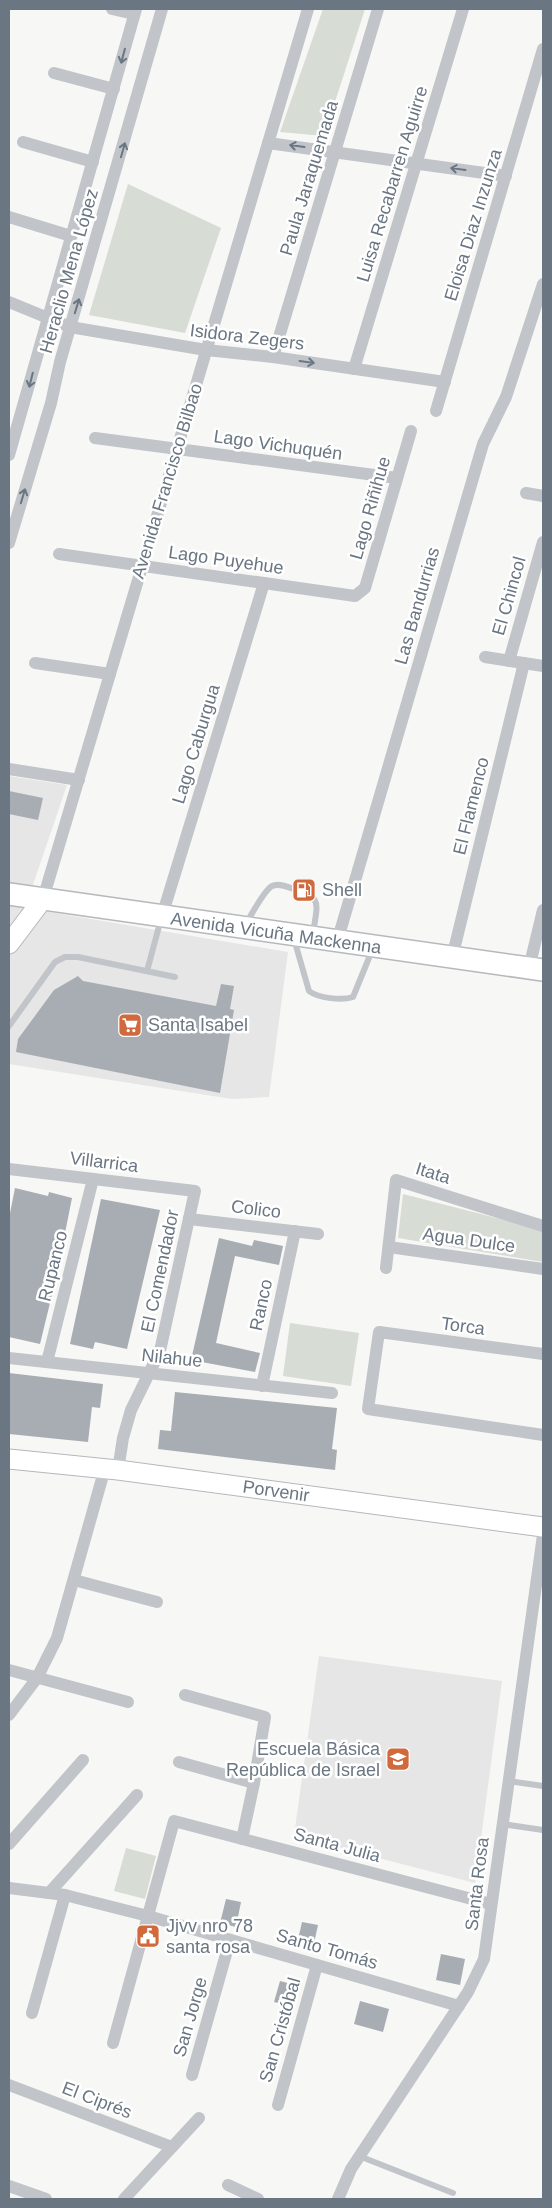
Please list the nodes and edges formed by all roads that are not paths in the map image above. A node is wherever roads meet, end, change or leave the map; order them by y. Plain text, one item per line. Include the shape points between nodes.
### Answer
1 (112, 9) edge
2 (162, 9) edge
3 (308, 9) edge
4 (378, 9) edge
5 (463, 9) edge
6 (135, 12) edge
7 (543, 49) edge
8 (54, 73) dead end
9 (114, 89) junction
10 (23, 142) dead end
11 (268, 143) junction
12 (335, 152) junction
13 (93, 162) junction
14 (417, 163) junction
15 (506, 176) junction
16 (9, 217) edge
17 (71, 236) junction
18 (543, 284) edge
19 (9, 302) edge
20 (46, 319) junction
21 (70, 327) junction
22 (206, 350) junction
23 (273, 357) junction
24 (354, 369) junction
25 (445, 382) junction
26 (436, 410) dead end
27 (411, 431) dead end
28 (95, 438) dead end
29 (177, 449) junction
30 (9, 455) edge
31 (397, 478) junction
32 (526, 493) dead end
33 (543, 496) edge
34 (9, 542) edge
35 (543, 542) edge
36 (59, 554) dead end
37 (142, 566) junction
38 (264, 583) junction
39 (359, 594) joint
40 (484, 657) dead end
41 (509, 661) junction
42 (35, 663) dead end
43 (524, 663) junction
44 (543, 666) edge
45 (110, 674) junction
46 (9, 769) edge
47 (78, 780) junction
48 (9, 894) edge
49 (43, 899) junction
50 (543, 910) edge
51 (162, 916) junction
52 (243, 928) junction
53 (303, 937) junction
54 (337, 942) junction
55 (9, 944) edge
56 (374, 947) junction
57 (452, 958) junction
58 (536, 969) edge
59 (147, 971) junction
60 (175, 977) dead end
61 (9, 1026) edge
62 (9, 1169) edge
63 (92, 1179) junction
64 (195, 1191) joint
65 (189, 1219) junction
66 (543, 1226) edge
67 (295, 1231) junction
68 (318, 1234) dead end
69 (389, 1247) junction
70 (386, 1268) dead end
71 (543, 1269) edge
72 (543, 1354) edge
73 (9, 1358) edge
74 (48, 1362) junction
75 (149, 1373) junction
76 (262, 1386) junction
77 (332, 1393) dead end
78 (543, 1435) edge
79 (9, 1459) edge
80 (112, 1469) junction
81 (543, 1527) edge
82 (543, 1535) edge
83 (74, 1580) junction
84 (157, 1602) dead end
85 (9, 1670) edge
86 (37, 1678) junction
87 (185, 1695) dead end
88 (128, 1702) dead end
89 (9, 1715) edge
90 (83, 1760) dead end
91 (179, 1762) dead end
92 (508, 1781) junction
93 (254, 1783) junction
94 (543, 1786) edge
95 (137, 1795) dead end
96 (502, 1824) junction
97 (543, 1830) edge
98 (242, 1839) junction
99 (9, 1844) edge
100 (9, 1888) edge
101 (49, 1893) junction
102 (65, 1895) junction
103 (491, 1904) junction
104 (148, 1916) junction
105 (230, 1940) junction
106 (317, 1965) junction
107 (459, 2006) junction
108 (32, 2013) dead end
109 (114, 2043) dead end
110 (192, 2075) dead end
111 (9, 2085) edge
112 (278, 2105) dead end
113 (199, 2118) dead end
114 (172, 2147) junction
115 (360, 2156) junction
116 (228, 2185) dead end
117 (9, 2186) edge
118 (453, 2193) dead end
119 (46, 2199) edge
120 (124, 2199) edge
121 (258, 2199) edge
122 (338, 2199) edge

1 - 6 street
21 -> 2 street, Heraclio Mena López
3 - 11 street, Avenida Francisco Bilbao
4 - 12 street, Paula Jaraquemada
5 - 14 street, Luisa Recabarren Aguirre
6 -> 9 street, Heraclio Mena López
7 - 15 street, Eloisa Diaz Inzunza
8 - 9 street
9 - 13 street, Heraclio Mena López
10 - 13 street
12 -> 11 street
11 - 22 street, Avenida Francisco Bilbao
12 - 14 street
12 - 23 street, Paula Jaraquemada
13 - 17 street, Heraclio Mena López
15 -> 14 street
14 - 24 street, Luisa Recabarren Aguirre
15 - 25 street, Eloisa Diaz Inzunza
16 - 17 street
17 - 20 street, Heraclio Mena López
18 - 54 street, Las Bandurrias via 506,398 483,444
19 - 20 street, Isidora Zegers
20 - 21 street, Isidora Zegers
20 -> 30 street, Heraclio Mena López
21 - 22 street, Isidora Zegers
34 -> 21 street, Heraclio Mena López
22 - 23 street, Isidora Zegers
22 - 29 street, Avenida Francisco Bilbao
23 -> 24 street, Isidora Zegers
24 - 25 street, Isidora Zegers
25 - 26 street, Eloisa Diaz Inzunza
27 - 31 street, Lago Riñihue
28 - 29 street, Lago Vichuquén
29 - 31 street, Lago Vichuquén
29 - 37 street, Avenida Francisco Bilbao
31 - 39 street, Lago Riñihue via 365,588
32 - 33 street
35 - 41 street, El Chincol
36 - 37 street, Lago Puyehue
37 - 38 street, Lago Puyehue
37 - 45 street, Avenida Francisco Bilbao
38 - 39 street, Lago Puyehue via 350,596
38 - 51 street, Lago Caburgua
40 - 41 street
41 - 43 street
42 - 45 street
43 - 44 street
43 - 57 street, El Flamenco
45 - 47 street, Avenida Francisco Bilbao
46 - 47 street
47 - 49 street, Avenida Francisco Bilbao
48 - 49 main road, Avenida Vicuña Mackenna
49 - 51 main road, Avenida Vicuña Mackenna
49 - 55 street, Avenida Francisco Bilbao
50 - 58 street
51 - 52 main road, Avenida Vicuña Mackenna
51 - 59 lane
52 - 53 main road, Avenida Vicuña Mackenna
52 - 53 lane via 268,889 279,884 315,898 316,907
53 - 54 main road, Avenida Vicuña Mackenna
53 - 56 lane via 309,991 347,999 352,997
54 - 56 main road, Avenida Vicuña Mackenna
56 - 57 main road, Avenida Vicuña Mackenna
57 - 58 main road, Avenida Vicuña Mackenna
59 - 60 lane
59 - 61 lane via 65,956 54,962
62 - 63 street, Villarrica
63 - 64 street, Villarrica
63 - 74 street, Rupanco
64 - 65 street, El Comendador
65 - 67 street, Colico
65 - 75 street, El Comendador via 163,1341
66 - 69 street, Itata via 396,1180
67 - 68 street, Colico
67 - 76 street, Ranco
69 - 70 street, Itata
69 - 71 street, Agua Dulce
72 - 78 street, Torca via 379,1332 368,1409
73 - 74 street, Nilahue
74 - 75 street, Nilahue
75 - 76 street, Nilahue
75 - 80 street, El Comendador
76 - 77 street, Nilahue
79 - 80 street, Porvenir
80 - 81 street, Porvenir
80 - 83 street, El Comendador
82 - 92 street, Santa Rosa
83 - 84 street
83 - 86 street, El Comendador via 57,1638
85 - 86 street
86 - 88 street
86 - 89 street, El Comendador
87 - 93 street via 265,1717
90 - 99 street
91 - 93 street
92 - 94 lane
92 - 96 street, Santa Rosa
93 - 98 street
95 - 101 street
96 - 97 lane
96 - 103 street, Santa Rosa
98 - 103 street, Santa Julia
98 - 104 street, Santa Julia via 174,1821
100 - 101 street, Santo Tomás
101 - 102 street, Santo Tomás
102 - 104 street, Santo Tomás
102 - 108 street
103 - 107 street, Santa Rosa via 484,1959
104 - 105 street, Santo Tomás
104 - 109 street
105 - 106 street, Santo Tomás
105 - 110 street, San Jorge
106 - 107 street, Santo Tomás
106 - 112 street, San Cristóbal
107 - 115 street, Santa Rosa
111 - 114 street, El Ciprés
113 - 114 street
114 - 120 street
115 - 118 lane
115 - 122 street, Santa Rosa
116 - 121 street
117 - 119 street

